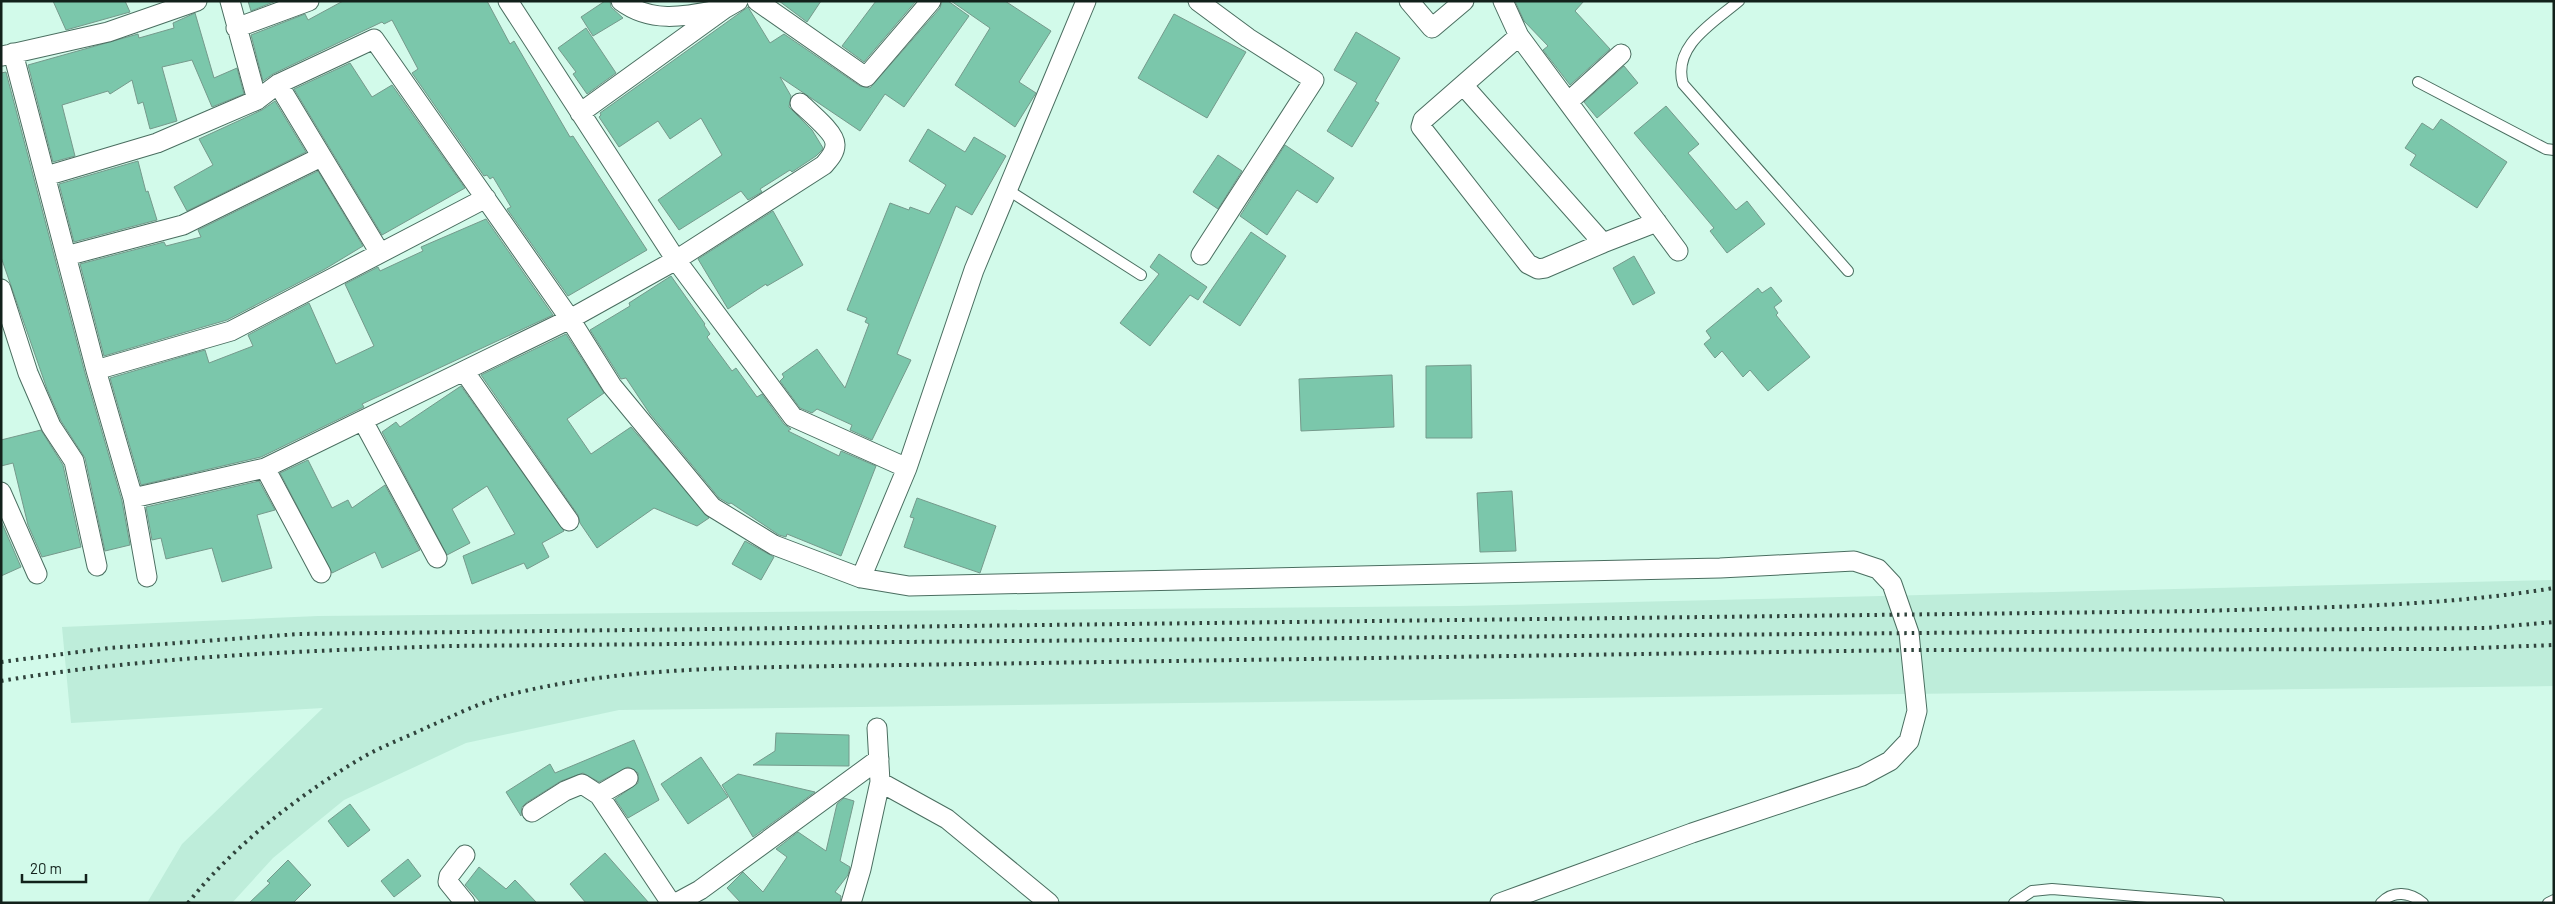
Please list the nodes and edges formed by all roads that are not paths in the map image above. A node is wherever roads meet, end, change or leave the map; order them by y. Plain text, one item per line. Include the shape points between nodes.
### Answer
1 (197, 1) edge
2 (230, 1) edge
3 (310, 1) edge
4 (508, 1) edge
5 (620, 1) edge
6 (757, 1) edge
7 (930, 1) edge
8 (1086, 1) edge
9 (1198, 1) edge
10 (1409, 1) edge
11 (1464, 1) edge
12 (1503, 1) edge
13 (1739, 1) edge
14 (731, 5) edge
15 (236, 28) junction
16 (1519, 36) junction
17 (1621, 54) dead end
18 (7, 55) edge
19 (2418, 82) dead end
20 (278, 84) junction
21 (1462, 85) junction
22 (257, 100) junction
23 (1568, 102) junction
24 (800, 103) dead end
25 (580, 113) junction
26 (2554, 150) edge
27 (321, 157) junction
28 (46, 176) junction
29 (1008, 190) junction
30 (486, 198) junction
31 (1657, 222) junction
32 (1602, 243) junction
33 (1678, 251) dead end
34 (380, 253) junction
35 (1201, 255) dead end
36 (66, 256) junction
37 (676, 260) junction
38 (1848, 271) dead end
39 (1141, 275) dead end
40 (1, 289) edge
41 (6, 319) edge
42 (570, 319) junction
43 (96, 370) junction
44 (464, 371) junction
45 (363, 421) junction
46 (266, 468) junction
47 (907, 468) junction
48 (1, 492) edge
49 (133, 498) junction
50 (569, 521) dead end
51 (438, 558) dead end
52 (97, 566) dead end
53 (321, 573) dead end
54 (37, 574) dead end
55 (147, 577) dead end
56 (861, 578) junction
57 (878, 728) dead end
58 (879, 759) junction
59 (628, 778) dead end
60 (880, 782) junction
61 (599, 795) junction
62 (532, 812) dead end
63 (465, 856) dead end
64 (700, 896) edge
65 (2554, 900) edge
66 (458, 901) edge
67 (670, 903) edge
68 (676, 903) edge
69 (851, 903) edge
70 (1049, 903) edge
71 (1500, 903) edge
72 (2014, 903) edge
73 (2219, 903) edge
74 (2380, 903) edge
75 (2423, 903) edge
76 (2548, 903) edge

1 - 18 street via 108,32
2 - 15 street
3 - 15 street
4 - 25 street
5 - 14 street via 645,15 666,18
6 - 7 street via 866,77
8 - 29 street
9 - 35 street via 1314,80
10 - 11 street via 1432,28
12 - 16 street
13 - 38 lane via 1695,38 1684,54 1680,72 1683,84
14 - 25 street
15 - 22 street
16 - 21 street
16 - 23 street
17 - 23 street
18 - 28 street
19 - 26 lane via 2546,149
20 - 22 street
20 - 27 street
20 - 30 street via 374,39
21 - 32 street
21 - 32 street via 1423,120 1421,127 1528,264 1538,269 1545,268
22 - 28 street via 157,143
23 - 31 street
24 - 37 street via 832,134 836,143 833,154 824,165
25 - 37 street
27 - 34 street
27 - 36 street via 183,225
28 - 36 street
29 - 39 lane
29 - 47 street via 974,270
30 - 34 street
30 - 42 street
31 - 32 street
31 - 33 street
34 - 43 street via 231,331
36 - 43 street
37 - 42 street
37 - 47 street via 793,417
40 - 41 street
41 - 52 street via 51,426 74,461
42 - 44 street
42 - 56 street via 612,386 712,507 774,545
43 - 49 street
44 - 45 street
44 - 50 street
45 - 46 street
45 - 51 street
46 - 49 street
46 - 53 street
47 - 56 street
48 - 54 street
49 - 55 street
56 - 71 street via 909,586 1720,568 1854,561 1878,569 1892,584 1910,633 1917,711 1908,741 1890,760 1862,776
57 - 58 street
58 - 60 street
58 - 64 street
59 - 61 street
60 - 69 street
60 - 70 street via 947,818
61 - 62 street via 582,784
61 - 67 street
63 - 66 street via 448,882
64 - 68 street
65 - 76 lane
72 - 73 lane via 2032,891 2052,889
74 - 75 lane via 2400,893 2409,894

